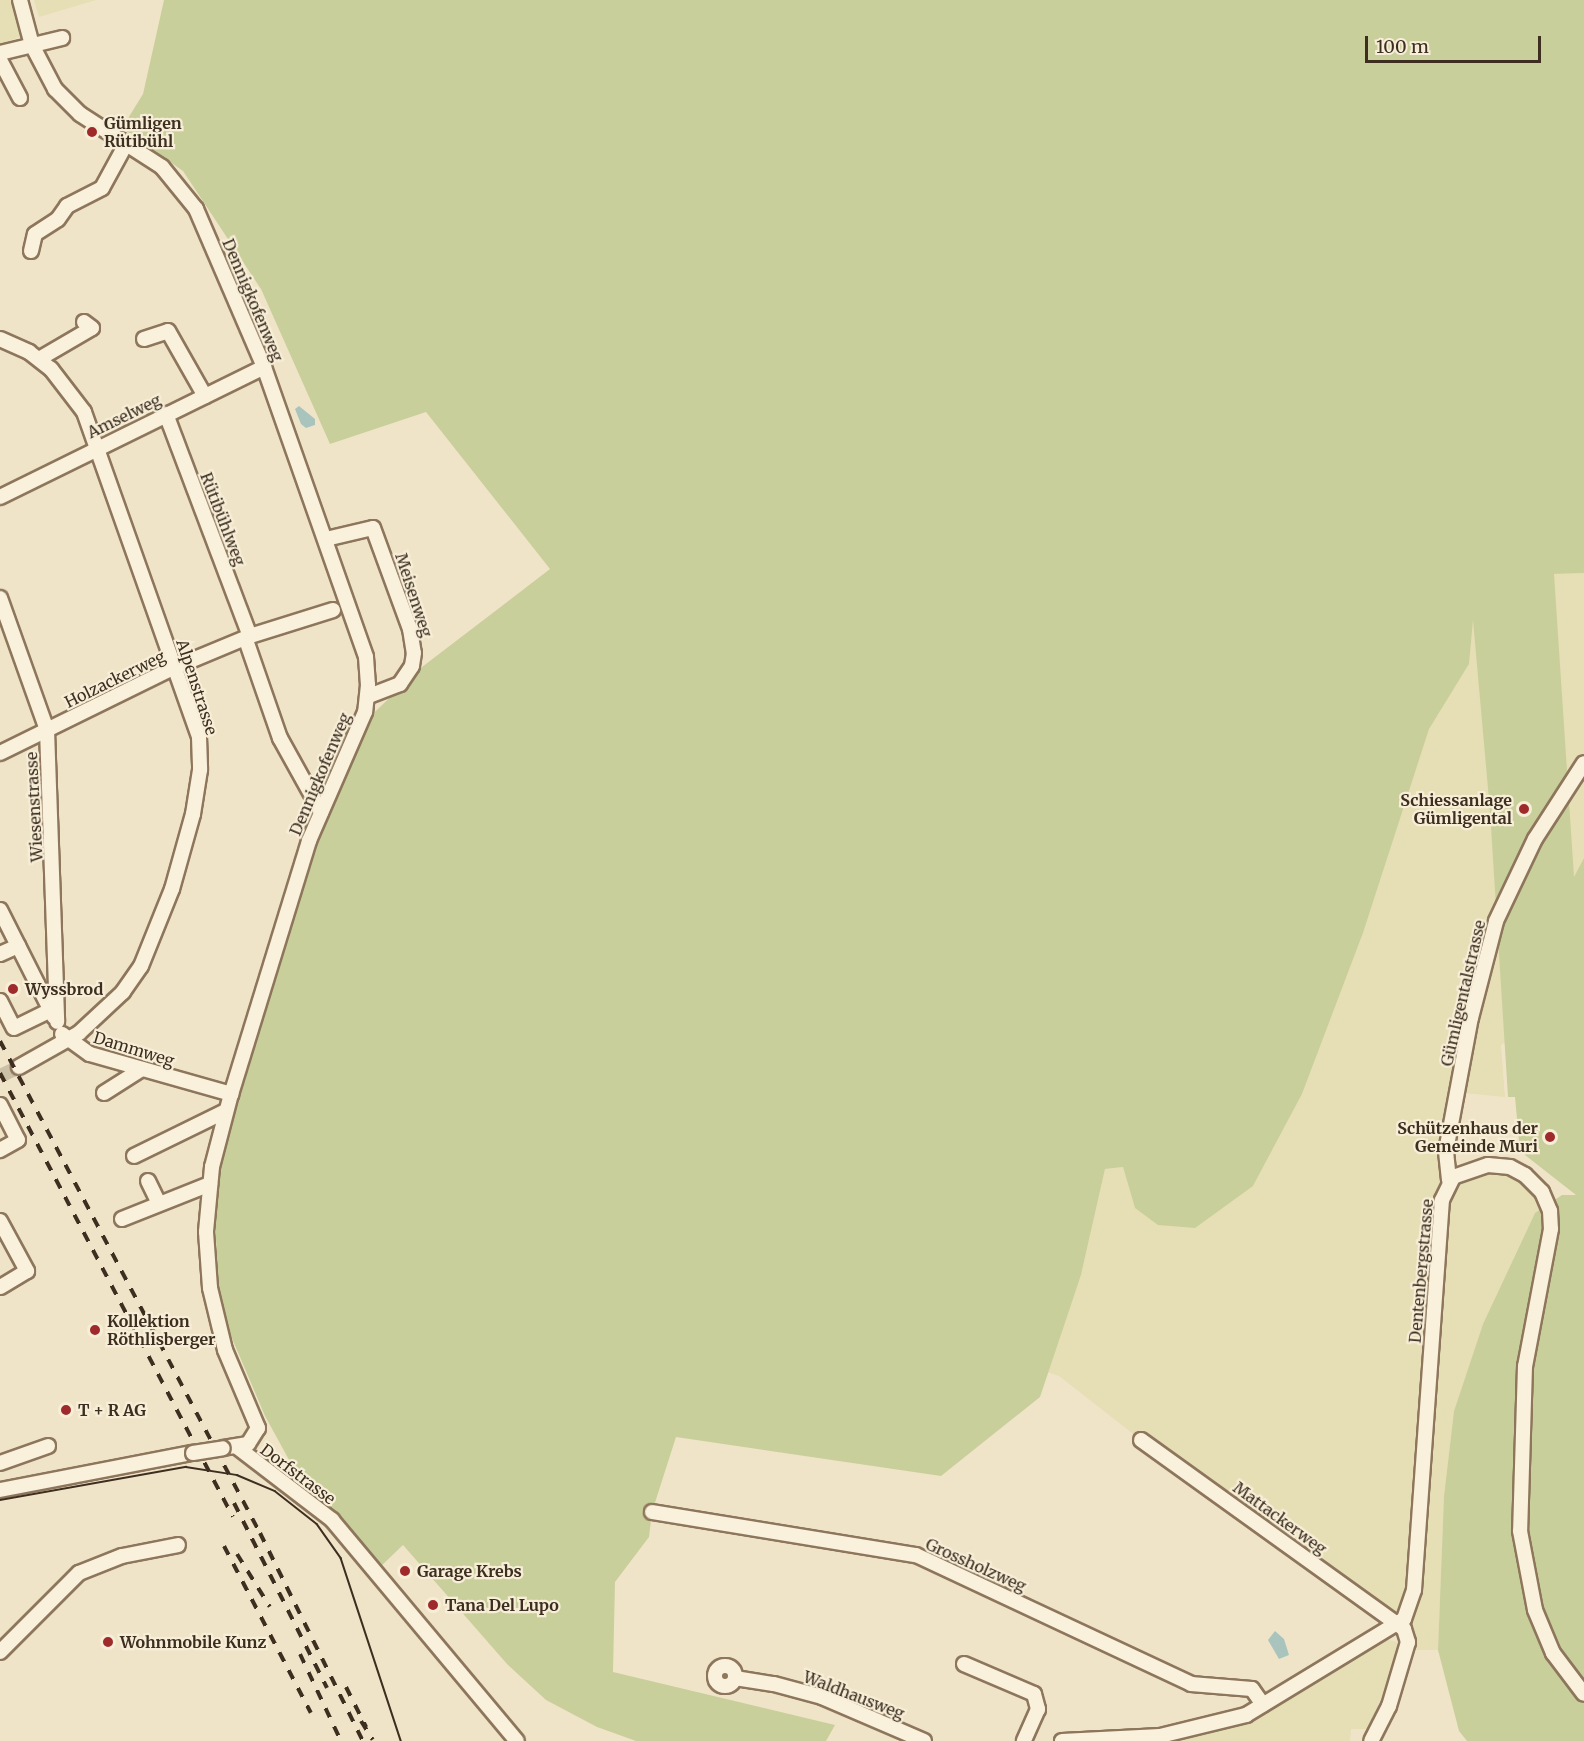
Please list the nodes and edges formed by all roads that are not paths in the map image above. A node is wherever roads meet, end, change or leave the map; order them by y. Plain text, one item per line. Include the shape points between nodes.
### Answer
1 (20, 0) edge
2 (62, 38) dead end
3 (32, 45) junction
4 (0, 53) edge
5 (0, 60) edge
6 (20, 98) dead end
7 (126, 144) junction
8 (31, 251) dead end
9 (84, 322) dead end
10 (0, 339) edge
11 (144, 339) dead end
12 (39, 359) junction
13 (264, 367) junction
14 (205, 396) junction
15 (166, 414) junction
16 (95, 448) junction
17 (0, 497) edge
18 (326, 539) junction
19 (0, 598) edge
20 (333, 610) dead end
21 (248, 638) junction
22 (173, 668) junction
23 (368, 696) junction
24 (47, 730) junction
25 (0, 753) edge
26 (1584, 763) edge
27 (321, 812) junction
28 (0, 910) edge
29 (18, 946) junction
30 (0, 954) edge
31 (0, 1001) edge
32 (53, 1016) junction
33 (67, 1040) junction
34 (19, 1067) tunnel mouth
35 (142, 1069) junction
36 (104, 1092) dead end
37 (231, 1094) junction
38 (0, 1105) edge
39 (226, 1111) junction
40 (0, 1150) edge
41 (134, 1156) dead end
42 (1449, 1180) junction
43 (148, 1181) dead end
44 (210, 1184) junction
45 (159, 1204) junction
46 (122, 1219) dead end
47 (0, 1221) edge
48 (0, 1287) edge
49 (1142, 1440) dead end
50 (48, 1446) dead end
51 (230, 1447) junction
52 (0, 1463) edge
53 (0, 1490) edge
54 (652, 1512) dead end
55 (178, 1545) dead end
56 (1399, 1624) junction
57 (0, 1652) edge
58 (964, 1664) dead end
59 (735, 1678) dead end
60 (1584, 1694) edge
61 (1263, 1705) junction
62 (517, 1741) edge
63 (924, 1741) edge
64 (1024, 1741) edge
65 (1062, 1741) edge
66 (1371, 1741) edge

1 - 3 street, Dennigkofenweg
2 - 3 street
3 - 4 street
3 - 7 street, Dennigkofenweg via 48,78 67,103
5 - 6 street
7 - 8 street via 102,188 67,206 58,219 35,234
7 - 13 street, Dennigkofenweg via 162,167 192,201
9 - 12 street via 92,328
10 - 12 street, Alpenstrasse
11 - 14 street via 168,331
12 - 16 street, Alpenstrasse via 71,390 84,412
13 - 14 street, Amselweg
13 - 18 street, Dennigkofenweg
14 - 15 street, Amselweg
15 - 16 street, Amselweg
15 - 21 street, Rütibühlweg
16 - 17 street, Amselweg
16 - 22 street, Alpenstrasse
18 - 23 street, Dennigkofenweg via 363,645
18 - 23 street, Meisenweg via 373,528 411,635 412,666 400,684
19 - 24 street, Wiesenstrasse
20 - 21 street, Holzackerweg
21 - 22 street, Holzackerweg
21 - 27 street via 279,738
22 - 24 street, Holzackerweg
22 - 33 street, Alpenstrasse via 199,737 200,770 188,838 165,913 141,966 123,992
23 - 27 street, Dennigkofenweg via 360,726
24 - 25 street, Holzackerweg
24 - 32 street, Wiesenstrasse
26 - 42 street, Gümligentalstrasse via 1535,838 1496,921 1471,1018 1446,1151
27 - 37 street, Dennigkofenweg
28 - 29 street
29 - 30 street
29 - 32 street
31 - 32 street via 14,1028
32 - 33 street
33 - 34 street, Alpenstrasse
33 - 35 street, Dammweg via 90,1054
35 - 36 street
35 - 37 street, Dammweg
37 - 39 street, Dennigkofenweg
38 - 40 street via 18,1140
39 - 41 street
39 - 44 street, Dennigkofenweg
42 - 56 street, Dentenbergstrasse via 1439,1225 1414,1590 1408,1613
42 - 60 street, Dentenbergstrasse via 1480,1166 1510,1167 1537,1186 1550,1211 1548,1244 1525,1366 1520,1531 1535,1610 1554,1653
43 - 45 street
44 - 45 street
44 - 51 street, Dennigkofenweg via 207,1255 214,1312 225,1350 258,1424 252,1440
45 - 46 street
47 - 48 street via 27,1271
49 - 56 street, Mattackerweg
50 - 52 street
51 - 53 street, bridge
51 - 62 street, Dorfstrasse via 332,1520
54 - 61 street, Grossholzweg via 916,1555 1191,1684 1252,1689
55 - 57 street via 122,1556 79,1574
56 - 61 street
56 - 66 street via 1408,1642 1389,1706
58 - 64 street via 1034,1694 1038,1709
59 - 63 street, Waldhausweg via 822,1697
61 - 65 street via 1246,1715 1180,1733

